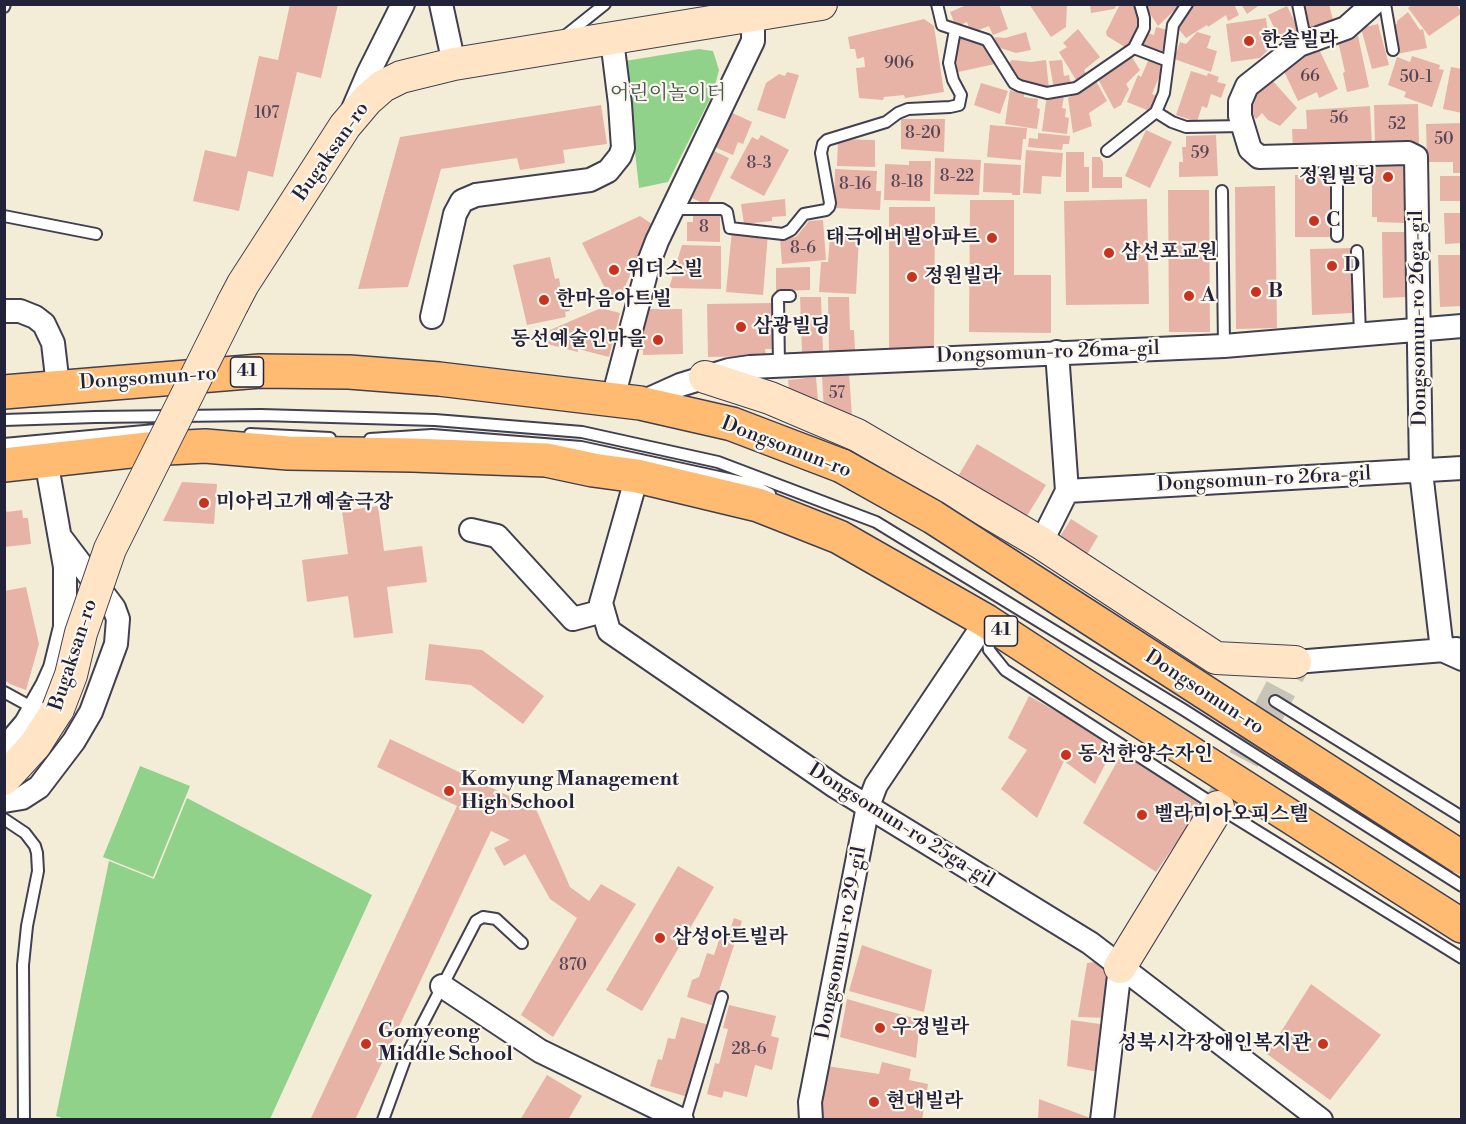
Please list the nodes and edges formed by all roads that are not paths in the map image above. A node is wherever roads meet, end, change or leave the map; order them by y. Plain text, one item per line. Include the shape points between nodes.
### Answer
1 (403, 4) edge
2 (441, 4) edge
3 (605, 4) edge
4 (821, 4) edge
5 (937, 4) edge
6 (1140, 4) edge
7 (1187, 4) edge
8 (1298, 4) edge
9 (1373, 4) edge
10 (1385, 4) edge
11 (753, 17) junction
12 (955, 30) junction
13 (612, 40) junction
14 (1306, 43) junction
15 (1134, 48) junction
16 (548, 50) junction
17 (1393, 50) dead end
18 (1168, 61) junction
19 (454, 64) junction
20 (1156, 112) junction
21 (345, 126) junction
22 (1243, 126) junction
23 (1107, 151) dead end
24 (1337, 155) junction
25 (1222, 191) dead end
26 (672, 209) junction
27 (4, 216) edge
28 (96, 234) dead end
29 (1337, 236) dead end
30 (1357, 251) dead end
31 (790, 296) dead end
32 (4, 311) edge
33 (432, 317) dead end
34 (1461, 326) edge
35 (1420, 330) junction
36 (1360, 335) junction
37 (1224, 346) junction
38 (1057, 352) junction
39 (779, 365) junction
40 (705, 377) junction
41 (58, 386) junction
42 (4, 392) edge
43 (626, 401) junction
44 (4, 420) edge
45 (185, 430) dead end
46 (233, 433) dead end
47 (340, 438) dead end
48 (364, 439) dead end
49 (4, 444) edge
50 (46, 460) junction
51 (4, 465) edge
52 (1461, 468) edge
53 (1421, 472) junction
54 (637, 476) junction
55 (1066, 491) junction
56 (782, 500) dead end
57 (804, 511) dead end
58 (471, 530) dead end
59 (61, 538) junction
60 (1041, 543) junction
61 (910, 564) dead end
62 (94, 582) junction
63 (960, 593) dead end
64 (66, 609) junction
65 (603, 611) junction
66 (986, 621) junction
67 (1455, 653) edge
68 (1295, 662) joint
69 (4, 692) edge
70 (1275, 701) dead end
71 (35, 709) junction
72 (1156, 717) dead end
73 (4, 749) edge
74 (4, 779) edge
75 (4, 801) edge
76 (868, 806) junction
77 (1218, 807) junction
78 (1461, 817) edge
79 (4, 819) edge
80 (1461, 858) edge
81 (1461, 886) edge
82 (1461, 926) edge
83 (522, 943) dead end
84 (1461, 958) edge
85 (1120, 967) junction
86 (442, 986) junction
87 (722, 997) dead end
88 (1105, 1118) edge
89 (24, 1119) edge
90 (382, 1119) edge
91 (683, 1119) edge
92 (811, 1119) edge
93 (1321, 1119) edge

1 - 21 street
2 - 19 street
3 - 16 lane
4 - 11 street, Bugaksan-ro
5 - 12 lane via 942,25
6 - 15 lane via 1144,28
7 - 18 lane via 1173,25
8 - 14 lane
9 - 14 street, Dongsomun-ro 26ga-gil via 1346,28
10 - 17 lane
11 - 13 street, Bugaksan-ro
11 - 26 street via 753,41
12 - 15 lane via 987,40 1014,83 1047,93 1076,88
12 - 26 lane via 949,63 961,94 959,105 908,109 886,122 827,140 822,153 830,203 826,210 804,214 783,234 730,228 727,212 722,209
13 - 16 street, Bugaksan-ro
13 - 33 street via 621,115 620,156 608,171 590,180 476,195 462,201 455,214
14 - 22 street, Dongsomun-ro 26ga-gil via 1285,54 1247,86 1240,102
15 - 18 lane
16 - 19 street, Bugaksan-ro
18 - 20 lane via 1164,93
19 - 21 street, Bugaksan-ro via 400,77 383,86
20 - 22 lane via 1186,127
20 - 23 lane
21 - 74 street, Bugaksan-ro, bridge via 233,303 110,549 58,709 35,745
22 - 24 street, Dongsomun-ro 26ga-gil via 1250,149 1259,157
24 - 29 lane
24 - 35 street, Dongsomun-ro 26ga-gil via 1408,153 1416,157
25 - 37 lane
26 - 43 street via 644,277
27 - 28 lane
30 - 36 lane
31 - 39 lane via 778,299
32 - 41 street via 20,311 44,324 53,344
34 - 35 street, Dongsomun-ro 26ma-gil
35 - 36 street, Dongsomun-ro 26ma-gil
35 - 53 street, Dongsomun-ro 26ga-gil
36 - 37 street, Dongsomun-ro 26ma-gil
37 - 38 street, Dongsomun-ro 26ma-gil
38 - 39 street, Dongsomun-ro 26ma-gil
38 - 55 street
39 - 40 street, Dongsomun-ro 26ma-gil
40 - 43 street, Dongsomun-ro 26ma-gil
40 - 60 street via 845,429
41 - 42 main road, Dongsomun-ro / 41
41 - 43 main road, Dongsomun-ro / 41 via 260,370 349,372
43 - 80 main road, Dongsomun-ro / 41, bridge via 732,424 842,466 933,517
44 - 81 lane via 261,415 435,420 582,432 718,462 876,522
45 - 49 lane
46 - 47 lane
48 - 56 lane via 432,435 581,447 751,484
50 - 51 main road, 41
50 - 54 main road, 41 via 205,446 288,453 546,460
50 - 59 street
52 - 53 street, Dongsomun-ro 26ra-gil
53 - 55 street, Dongsomun-ro 26ra-gil
53 - 67 street, Dongsomun-ro 26ga-gil
54 - 65 street via 601,603
54 - 66 main road, 41 via 758,505 839,537
55 - 60 street
57 - 61 lane
58 - 65 street via 497,536 573,619
59 - 62 street, Bugaksan-ro
59 - 64 street
60 - 68 street via 1216,658
62 - 64 street, Bugaksan-ro via 79,583
62 - 75 street, Bugaksan-ro via 118,619 116,644 100,690 74,741 39,787 22,798
63 - 72 lane
64 - 71 street via 62,644
65 - 76 street, Dongsomun-ro 25ga-gil via 609,631
66 - 76 street, Dongsomun-ro 29-gil via 876,785
66 - 77 lane via 989,650 1005,670
66 - 82 main road, 41
67 - 68 street
69 - 71 lane
70 - 78 lane
71 - 73 street
76 - 85 street, Dongsomun-ro 25ga-gil via 1090,943
76 - 92 street, Dongsomun-ro 29-gil via 810,1102
77 - 84 lane
77 - 85 street
79 - 89 lane via 25,833 37,853 38,871 23,965
83 - 86 lane via 496,919 479,918
85 - 88 street
85 - 93 street, Dongsomun-ro 25ga-gil
86 - 90 lane via 407,1054
86 - 91 street via 540,1051
87 - 91 lane

